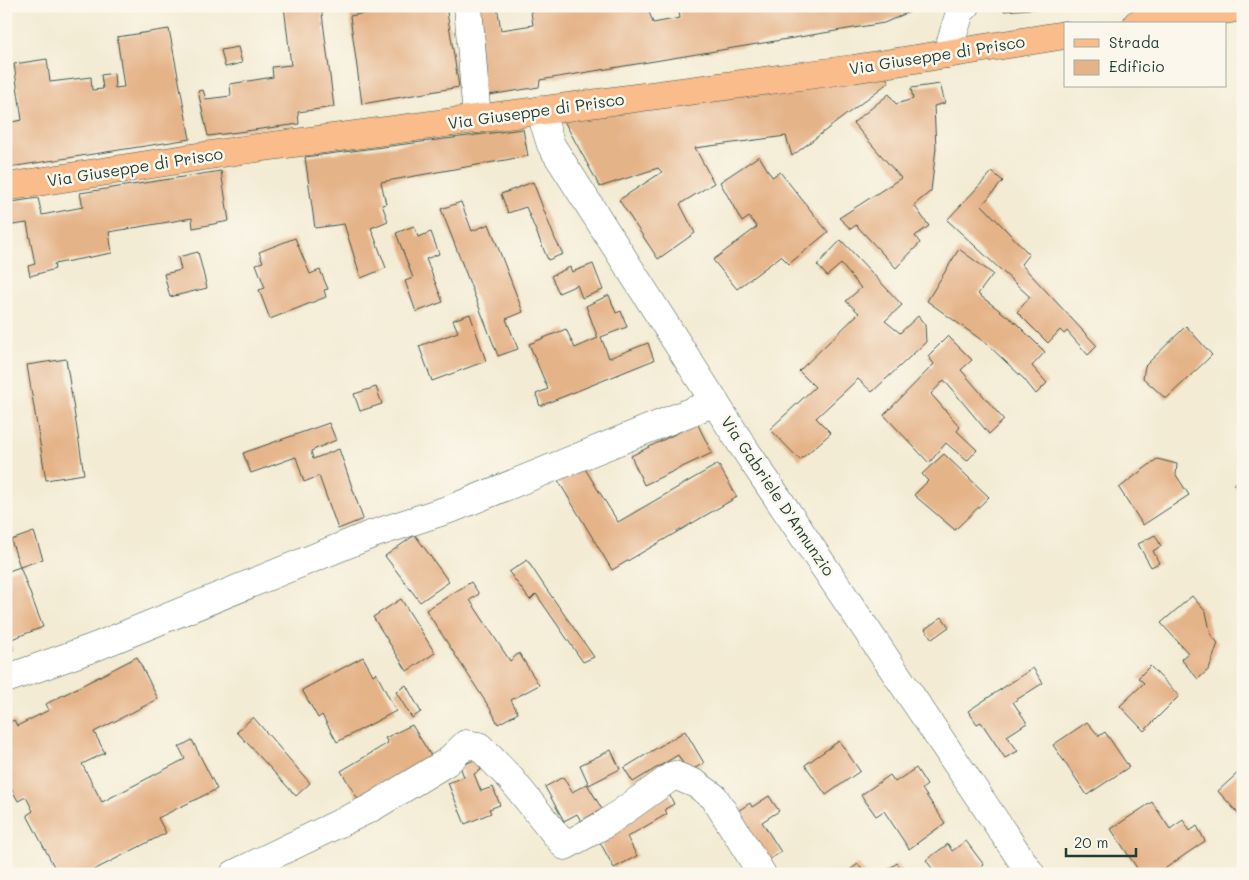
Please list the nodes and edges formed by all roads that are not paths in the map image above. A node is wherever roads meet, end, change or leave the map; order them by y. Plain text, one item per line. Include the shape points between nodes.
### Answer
1 (468, 6) edge
2 (966, 6) edge
3 (1243, 7) edge
4 (1149, 22) edge
5 (1064, 35) edge
6 (947, 54) junction
7 (540, 110) junction
8 (477, 119) junction
9 (6, 186) edge
10 (715, 402) junction
11 (6, 679) edge
12 (234, 874) edge
13 (762, 874) edge
14 (1032, 874) edge

1 - 8 street
2 - 6 street via 960,12
3 - 4 main road
5 - 6 main road, Via Giuseppe di Prisco
6 - 7 main road, Via Giuseppe di Prisco
7 - 8 main road, Via Giuseppe di Prisco
7 - 10 street, Via Gabriele D'Annunzio via 551,145
8 - 9 main road, Via Giuseppe di Prisco
10 - 11 street via 453,508 370,535 95,647
10 - 14 street, Via Gabriele D'Annunzio
12 - 13 street via 371,808 446,762 466,744 479,746 511,779 565,846 605,824 674,775 696,784 714,797

